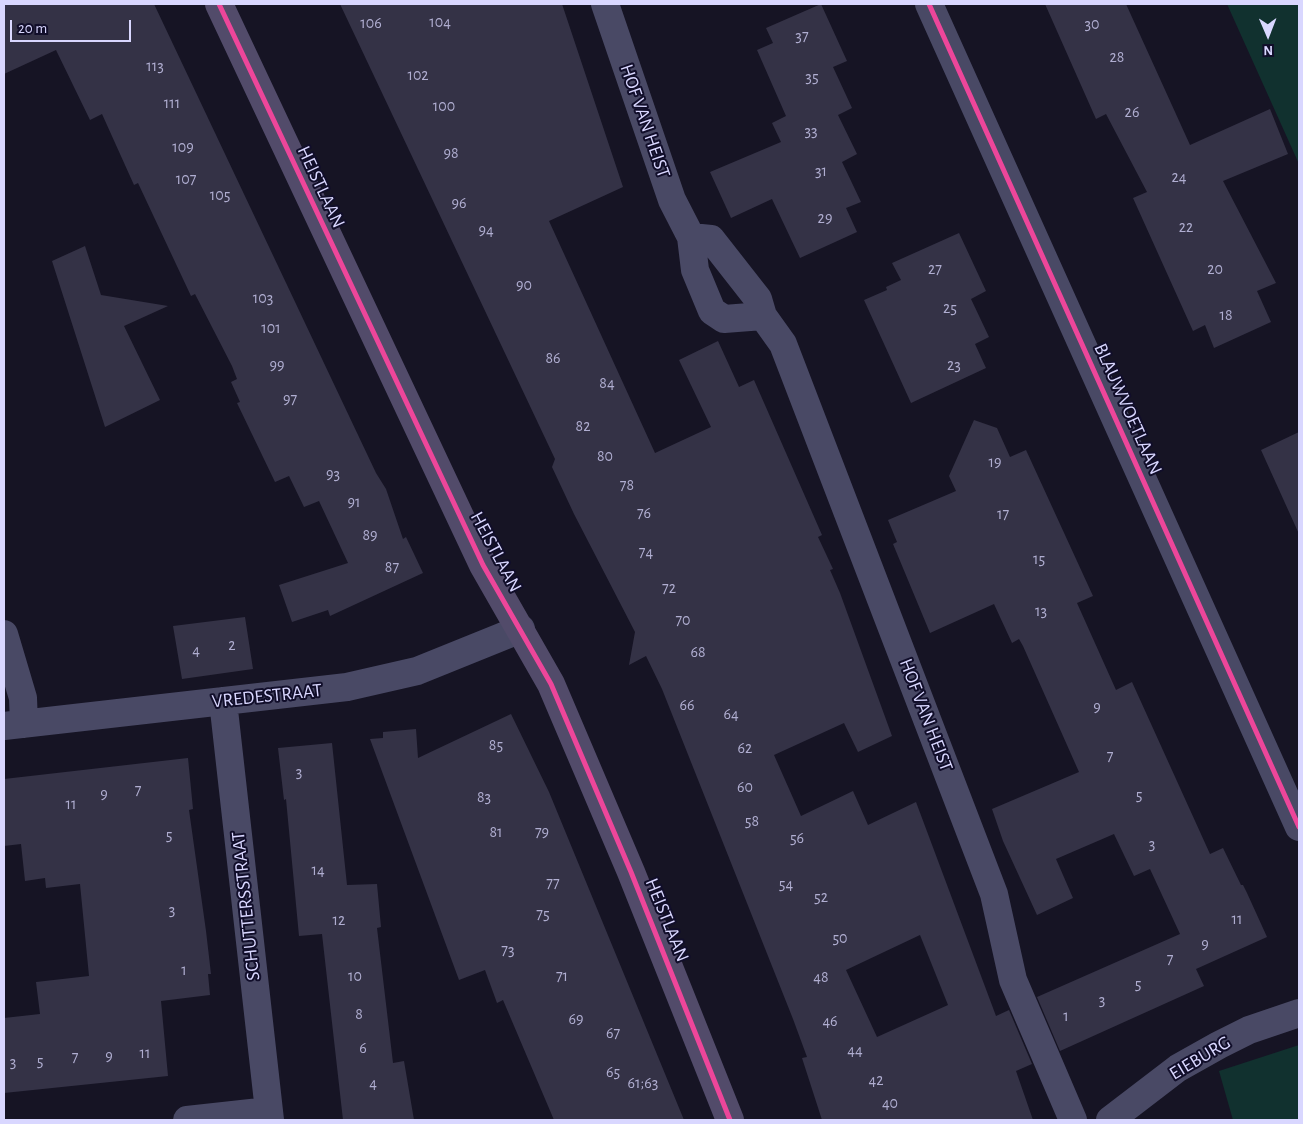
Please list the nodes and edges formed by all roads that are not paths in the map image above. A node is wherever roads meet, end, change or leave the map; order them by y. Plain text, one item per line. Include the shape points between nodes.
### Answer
1 (218, 4) edge
2 (606, 4) edge
3 (929, 4) edge
4 (691, 237) junction
5 (763, 316) junction
6 (521, 629) junction
7 (4, 634) edge
8 (223, 701) junction
9 (14, 725) edge
10 (1299, 827) edge
11 (1299, 1013) edge
12 (269, 1116) edge
13 (187, 1120) edge
14 (730, 1120) edge
15 (1073, 1120) edge
16 (1110, 1120) edge

1 - 6 main road, HEISTLAAN via 483,565
2 - 4 street, HOF VAN HEIST via 672,200
3 - 10 street, BLAUWVOETLAAN
4 - 5 street, HOF VAN HEIST via 711,239 758,298
4 - 5 street via 695,270 712,311 724,320
5 - 15 street, HOF VAN HEIST via 783,344 974,839 994,894 1013,980
6 - 8 street, VREDESTRAAT via 417,670 374,681
6 - 14 main road, HEISTLAAN via 551,684 631,872
7 - 9 street via 23,698
8 - 9 street, VREDESTRAAT
8 - 12 street, SCHUTTERSSTRAAT
11 - 16 street, EIEBURG via 1249,1030 1178,1068
12 - 13 street

